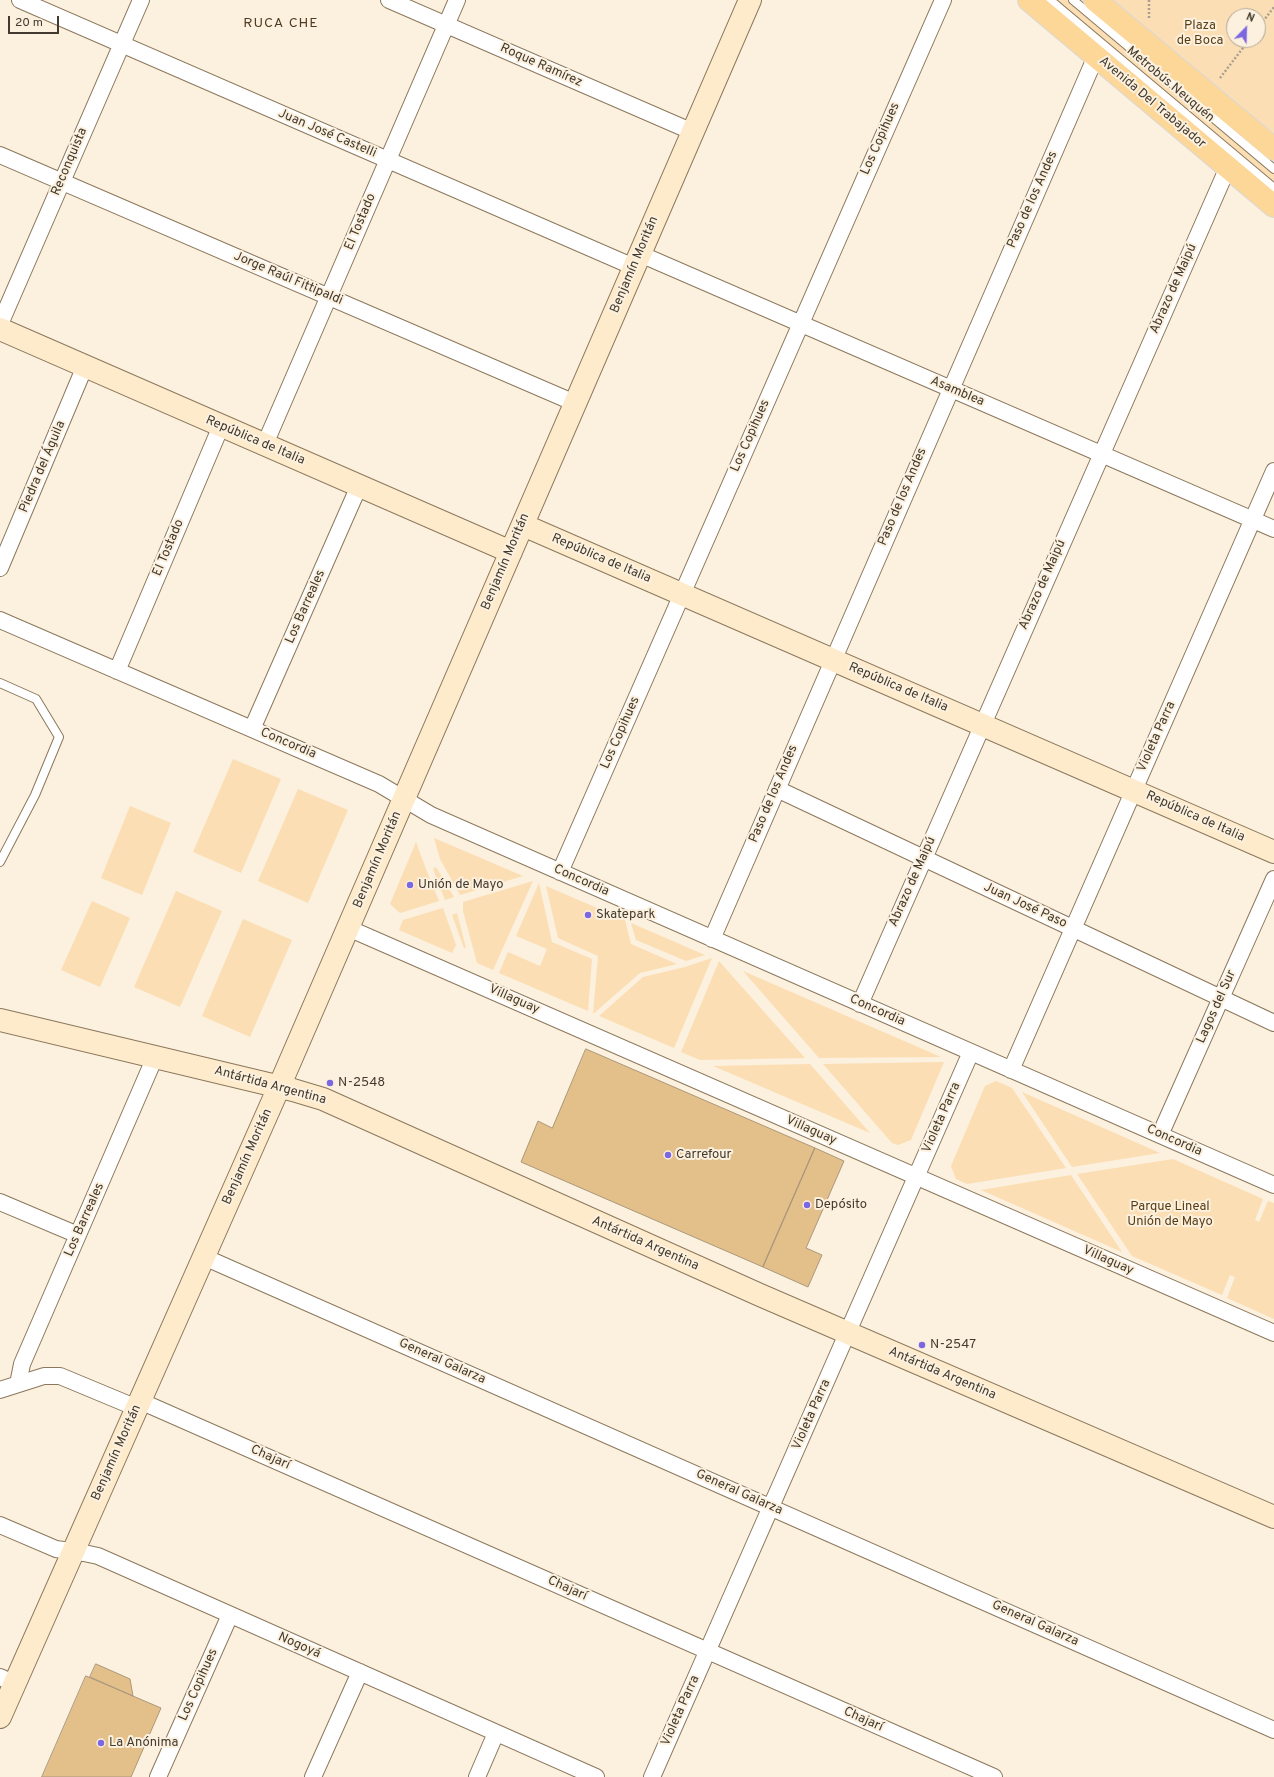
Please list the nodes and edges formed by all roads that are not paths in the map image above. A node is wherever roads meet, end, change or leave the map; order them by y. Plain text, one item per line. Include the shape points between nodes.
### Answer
1 (20, 0) edge
2 (141, 0) edge
3 (389, 0) edge
4 (457, 0) edge
5 (750, 0) edge
6 (943, 0) edge
7 (1029, 0) edge
8 (1050, 0) edge
9 (1073, 0) edge
10 (1095, 0) edge
11 (446, 25) junction
12 (122, 44) junction
13 (1096, 56) junction
14 (693, 132) junction
15 (1274, 149) edge
16 (0, 155) edge
17 (388, 160) junction
18 (1228, 167) junction
19 (1274, 168) edge
20 (62, 181) junction
21 (1274, 188) edge
22 (1274, 206) edge
23 (637, 261) junction
24 (329, 296) junction
25 (800, 323) junction
26 (0, 324) edge
27 (0, 329) edge
28 (85, 366) junction
29 (950, 389) junction
30 (575, 403) junction
31 (222, 426) junction
32 (265, 444) junction
33 (1101, 454) junction
34 (1274, 471) edge
35 (359, 486) junction
36 (1252, 520) junction
37 (523, 525) junction
38 (1274, 530) edge
39 (511, 552) junction
40 (0, 568) edge
41 (682, 594) junction
42 (0, 620) edge
43 (833, 660) junction
44 (117, 671) junction
45 (0, 684) edge
46 (982, 725) junction
47 (252, 729) junction
48 (777, 789) junction
49 (1134, 790) junction
50 (404, 799) junction
51 (1274, 852) edge
52 (924, 858) junction
53 (0, 862) edge
54 (560, 872) junction
55 (1274, 879) edge
56 (348, 928) junction
57 (1073, 928) junction
58 (712, 939) junction
59 (1221, 998) junction
60 (860, 1004) junction
61 (0, 1020) edge
62 (1274, 1023) edge
63 (971, 1052) junction
64 (155, 1057) junction
65 (1011, 1070) junction
66 (279, 1087) junction
67 (1160, 1135) junction
68 (916, 1177) junction
69 (1274, 1185) edge
70 (0, 1202) edge
71 (78, 1236) junction
72 (204, 1257) junction
73 (1274, 1333) edge
74 (847, 1334) junction
75 (18, 1384) junction
76 (0, 1390) edge
77 (138, 1404) junction
78 (771, 1507) junction
79 (1274, 1517) edge
80 (0, 1525) edge
81 (73, 1551) junction
82 (230, 1615) junction
83 (708, 1651) junction
84 (360, 1672) junction
85 (7, 1680) edge
86 (0, 1717) edge
87 (1274, 1730) edge
88 (496, 1733) junction
89 (158, 1777) edge
90 (313, 1777) edge
91 (477, 1777) edge
92 (596, 1777) edge
93 (652, 1777) edge
94 (994, 1777) edge

1 - 12 street, Juan José Castelli
2 - 12 street, Reconquista
3 - 11 street, Roque Ramírez
4 - 11 street, El Tostado
5 - 14 street, Benjamín Moritán
6 - 25 street, Los Copihues
7 - 13 main road, Avenida Del Trabajador
8 - 21 lane, Metrobús Neuquén
9 - 19 lane, Metrobús Neuquén
10 - 15 main road
11 - 14 street, Roque Ramírez
11 - 17 street, El Tostado
12 - 17 street, Juan José Castelli
12 - 20 street, Reconquista
13 - 18 main road, Avenida Del Trabajador
13 - 29 street, Paso de los Andes
14 - 23 street, Benjamín Moritán
16 - 20 street, Jorge Raúl Fittipaldi
17 - 23 street, Juan José Castelli
17 - 24 street, El Tostado
18 - 22 main road, Avenida Del Trabajador
18 - 33 street, Abrazo de Maipú
20 - 24 street, Jorge Raúl Fittipaldi
20 - 26 street, Reconquista
23 - 25 street, Asamblea
23 - 30 street, Benjamín Moritán
24 - 30 street, Jorge Raúl Fittipaldi
24 - 32 street, El Tostado
25 - 29 street, Asamblea
25 - 41 street, Los Copihues
27 - 28 street, República de Italia
28 - 31 street, República de Italia
28 - 40 street, Piedra del Águila
29 - 33 street, Asamblea
29 - 43 street, Paso de los Andes
30 - 37 street, Benjamín Moritán
31 - 32 street, República de Italia
31 - 44 street, El Tostado
32 - 35 street, República de Italia
33 - 36 street, Asamblea
33 - 46 street, Abrazo de Maipú
34 - 36 street, Violeta Parra
35 - 39 street, República de Italia
35 - 47 street, Los Barreales
36 - 38 street, Asamblea
36 - 49 street, Violeta Parra
37 - 39 street, Benjamín Moritán
37 - 41 street, República de Italia
39 - 50 street, Benjamín Moritán
41 - 43 street, República de Italia
41 - 54 street, Los Copihues
42 - 44 street, Concordia
43 - 46 street, República de Italia
43 - 48 street, Paso de los Andes
44 - 47 street, Concordia
45 - 53 lane via 36,699 59,737 35,795
46 - 49 street, República de Italia
46 - 52 street, Abrazo de Maipú
47 - 50 street, Concordia via 379,784
48 - 52 street, Juan José Paso
48 - 58 street, Paso de los Andes
49 - 51 street, República de Italia
49 - 57 street, Violeta Parra
50 - 54 street, Concordia via 431,815
50 - 56 street, Benjamín Moritán
52 - 57 street, Juan José Paso
52 - 60 street, Abrazo de Maipú
54 - 58 street, Concordia
55 - 59 street, Lagos del Sur
56 - 66 street, Benjamín Moritán
56 - 68 street, Villaguay
57 - 59 street, Juan José Paso
57 - 65 street, Violeta Parra
58 - 60 street, Concordia
59 - 62 street, Juan José Paso
59 - 67 street, Lagos del Sur
60 - 63 street, Concordia
61 - 64 street, Antártida Argentina
63 - 65 street, Concordia
63 - 68 street, Violeta Parra
64 - 66 street, Antártida Argentina
64 - 71 street, Los Barreales
65 - 67 street, Concordia
66 - 72 street, Benjamín Moritán
66 - 74 street, Antártida Argentina via 308,1094 339,1106
67 - 69 street, Concordia
68 - 73 street, Villaguay
68 - 74 street, Violeta Parra
70 - 71 street
71 - 75 street, Los Barreales via 22,1364
72 - 77 street, Benjamín Moritán
72 - 78 street, General Galarza
74 - 78 street, Violeta Parra
74 - 79 street, Antártida Argentina
75 - 76 street, Chajarí
75 - 77 street, Chajarí via 44,1376 60,1376
77 - 81 street, Benjamín Moritán
77 - 83 street, Chajarí
78 - 83 street, Violeta Parra
78 - 87 street, General Galarza
80 - 81 street, Nogoyá via 50,1547
81 - 82 street, Nogoyá via 98,1556
81 - 85 street, Benjamín Moritán
82 - 84 street, Nogoyá
82 - 89 street, Los Copihues
83 - 93 street, Violeta Parra
83 - 94 street, Chajarí
84 - 88 street, Nogoyá
84 - 90 street
85 - 86 street, Benjamín Moritán
88 - 91 street
88 - 92 street, Nogoyá

